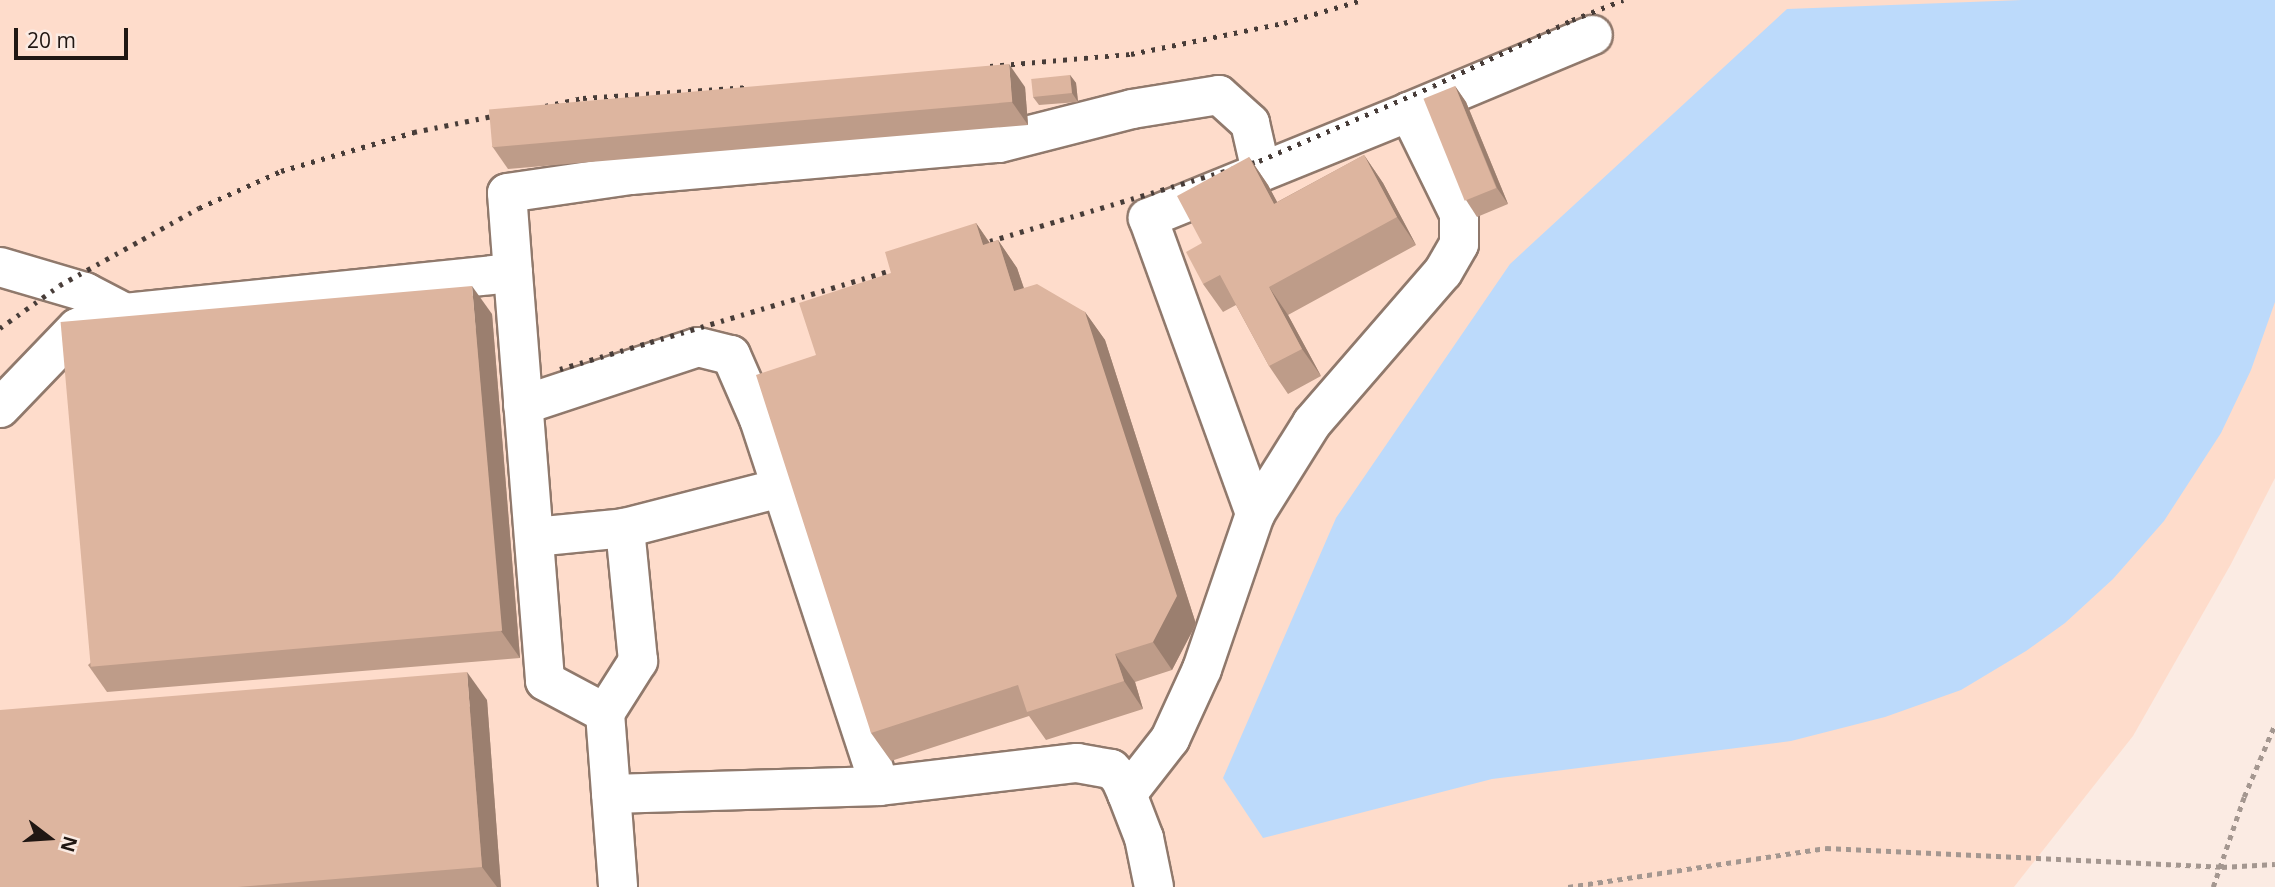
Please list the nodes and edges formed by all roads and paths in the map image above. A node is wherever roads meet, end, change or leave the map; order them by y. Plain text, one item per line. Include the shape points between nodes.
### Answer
1 (1593, 35) dead end
2 (1409, 112) junction
3 (1261, 171) junction
4 (0, 267) edge
5 (513, 273) junction
6 (125, 313) junction
7 (523, 405) junction
8 (0, 408) edge
9 (781, 488) junction
10 (1255, 514) junction
11 (625, 528) junction
12 (534, 537) junction
13 (605, 713) junction
14 (2275, 724) edge
15 (880, 786) junction
16 (611, 794) junction
17 (1127, 794) junction
18 (2275, 864) edge
19 (2222, 867) junction
20 (618, 887) edge
21 (1154, 887) edge
22 (1568, 887) edge
23 (2213, 887) edge

1 - 2 lane
2 - 3 lane
2 - 10 lane via 1459,214 1459,244 1443,272 1312,424
3 - 5 lane via 1250,122 1219,94 1132,109 999,143 631,176 508,193
3 - 10 lane via 1148,218
4 - 6 lane via 85,292
5 - 6 lane
5 - 7 lane
6 - 8 lane via 97,316 77,328
7 - 9 lane via 698,347 732,355
7 - 12 lane
9 - 11 lane
9 - 15 lane
10 - 17 lane via 1202,668 1170,739
11 - 12 lane
11 - 13 lane via 638,662
12 - 13 lane via 545,681
13 - 16 lane
14 - 19 path via 2244,797
15 - 16 lane
15 - 17 lane via 1094,764 1111,769
16 - 20 lane
17 - 21 lane via 1144,838
18 - 19 path
19 - 22 path via 1826,848
19 - 23 path

